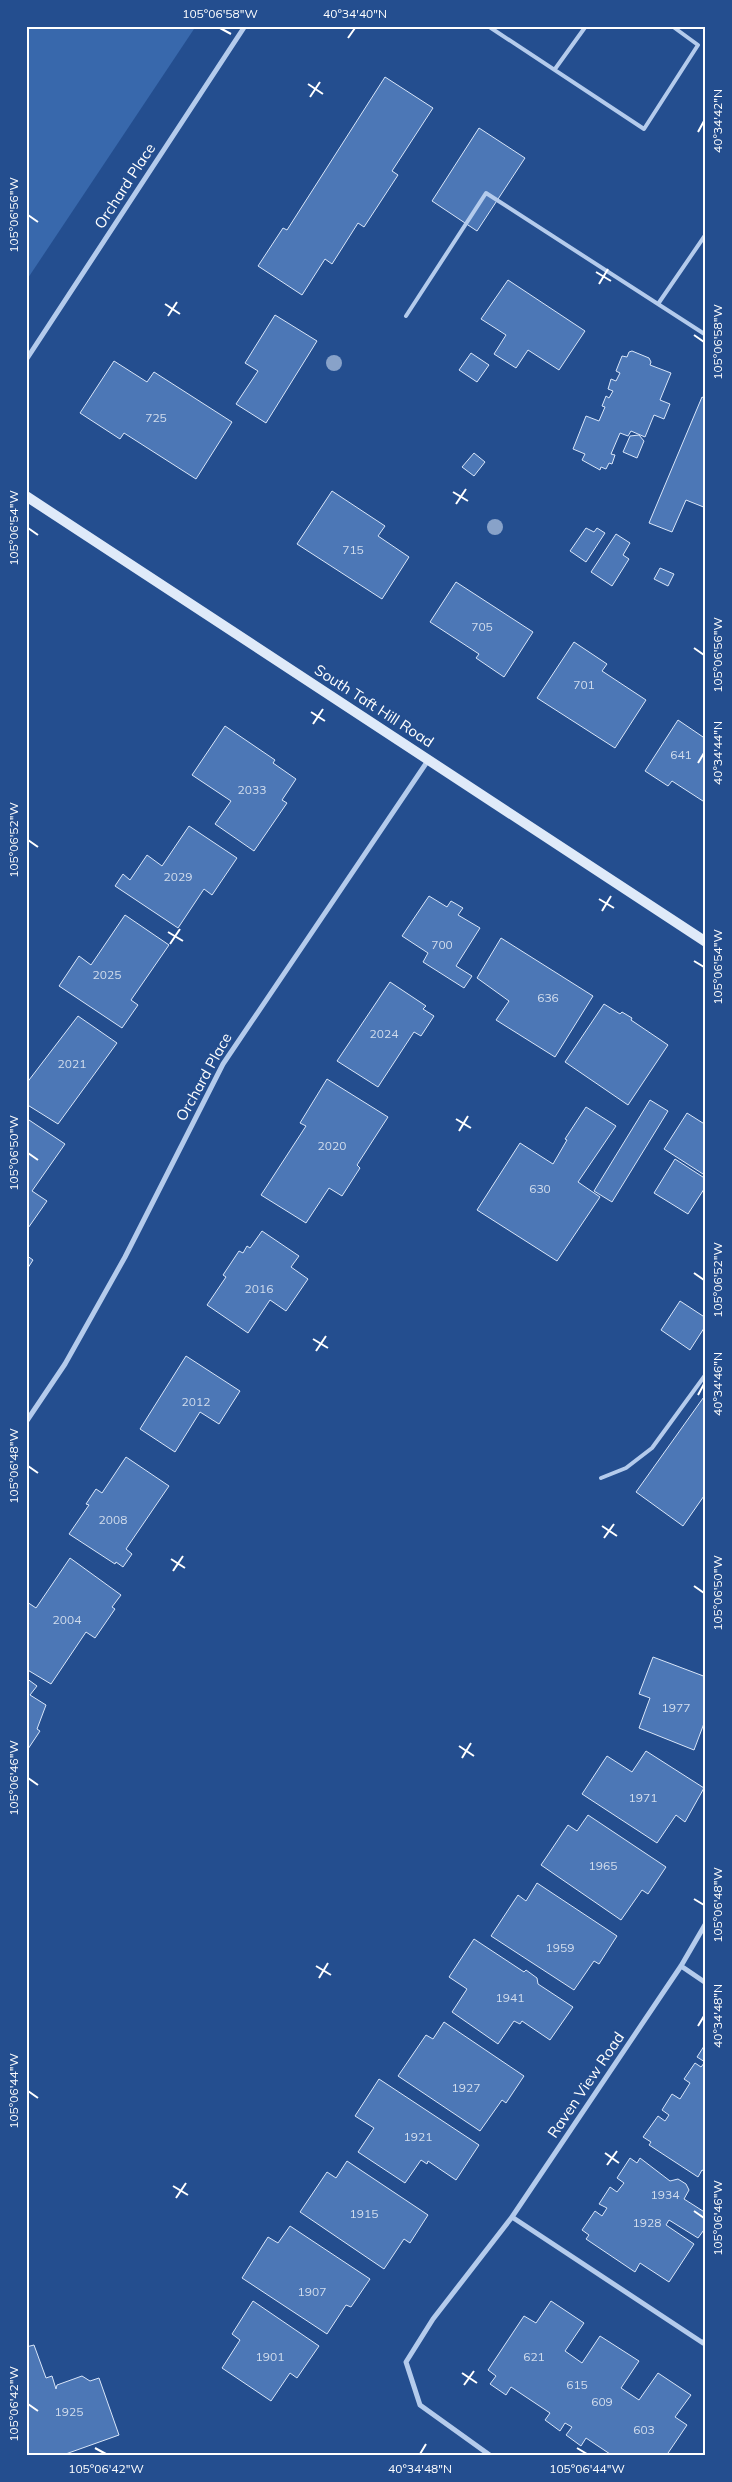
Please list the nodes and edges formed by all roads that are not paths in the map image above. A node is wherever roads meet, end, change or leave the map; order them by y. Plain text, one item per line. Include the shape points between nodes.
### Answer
1 (245, 26) edge
2 (488, 26) edge
3 (586, 26) edge
4 (672, 26) edge
5 (555, 69) junction
6 (706, 234) edge
7 (658, 304) junction
8 (406, 316) dead end
9 (706, 335) edge
10 (26, 360) edge
11 (26, 496) edge
12 (429, 759) junction
13 (706, 942) edge
14 (706, 1374) edge
15 (26, 1422) edge
16 (601, 1478) dead end
17 (706, 1923) edge
18 (681, 1966) junction
19 (706, 1983) edge
20 (512, 2218) junction
21 (706, 2339) edge
22 (491, 2456) edge

1 - 10 street, Orchard Place
2 - 5 lane
3 - 5 lane
4 - 5 lane via 698,45 644,129
6 - 7 lane
7 - 8 lane via 486,193
7 - 9 lane
11 - 12 main road, South Taft Hill Road
12 - 13 main road, South Taft Hill Road
12 - 15 street, Orchard Place via 223,1064 66,1364
14 - 16 lane via 652,1448 626,1468
17 - 18 street, Raven View Road
18 - 19 street
18 - 20 street, Raven View Road
20 - 21 street via 703,2343
20 - 22 street, Raven View Road via 434,2319 406,2362 420,2405

